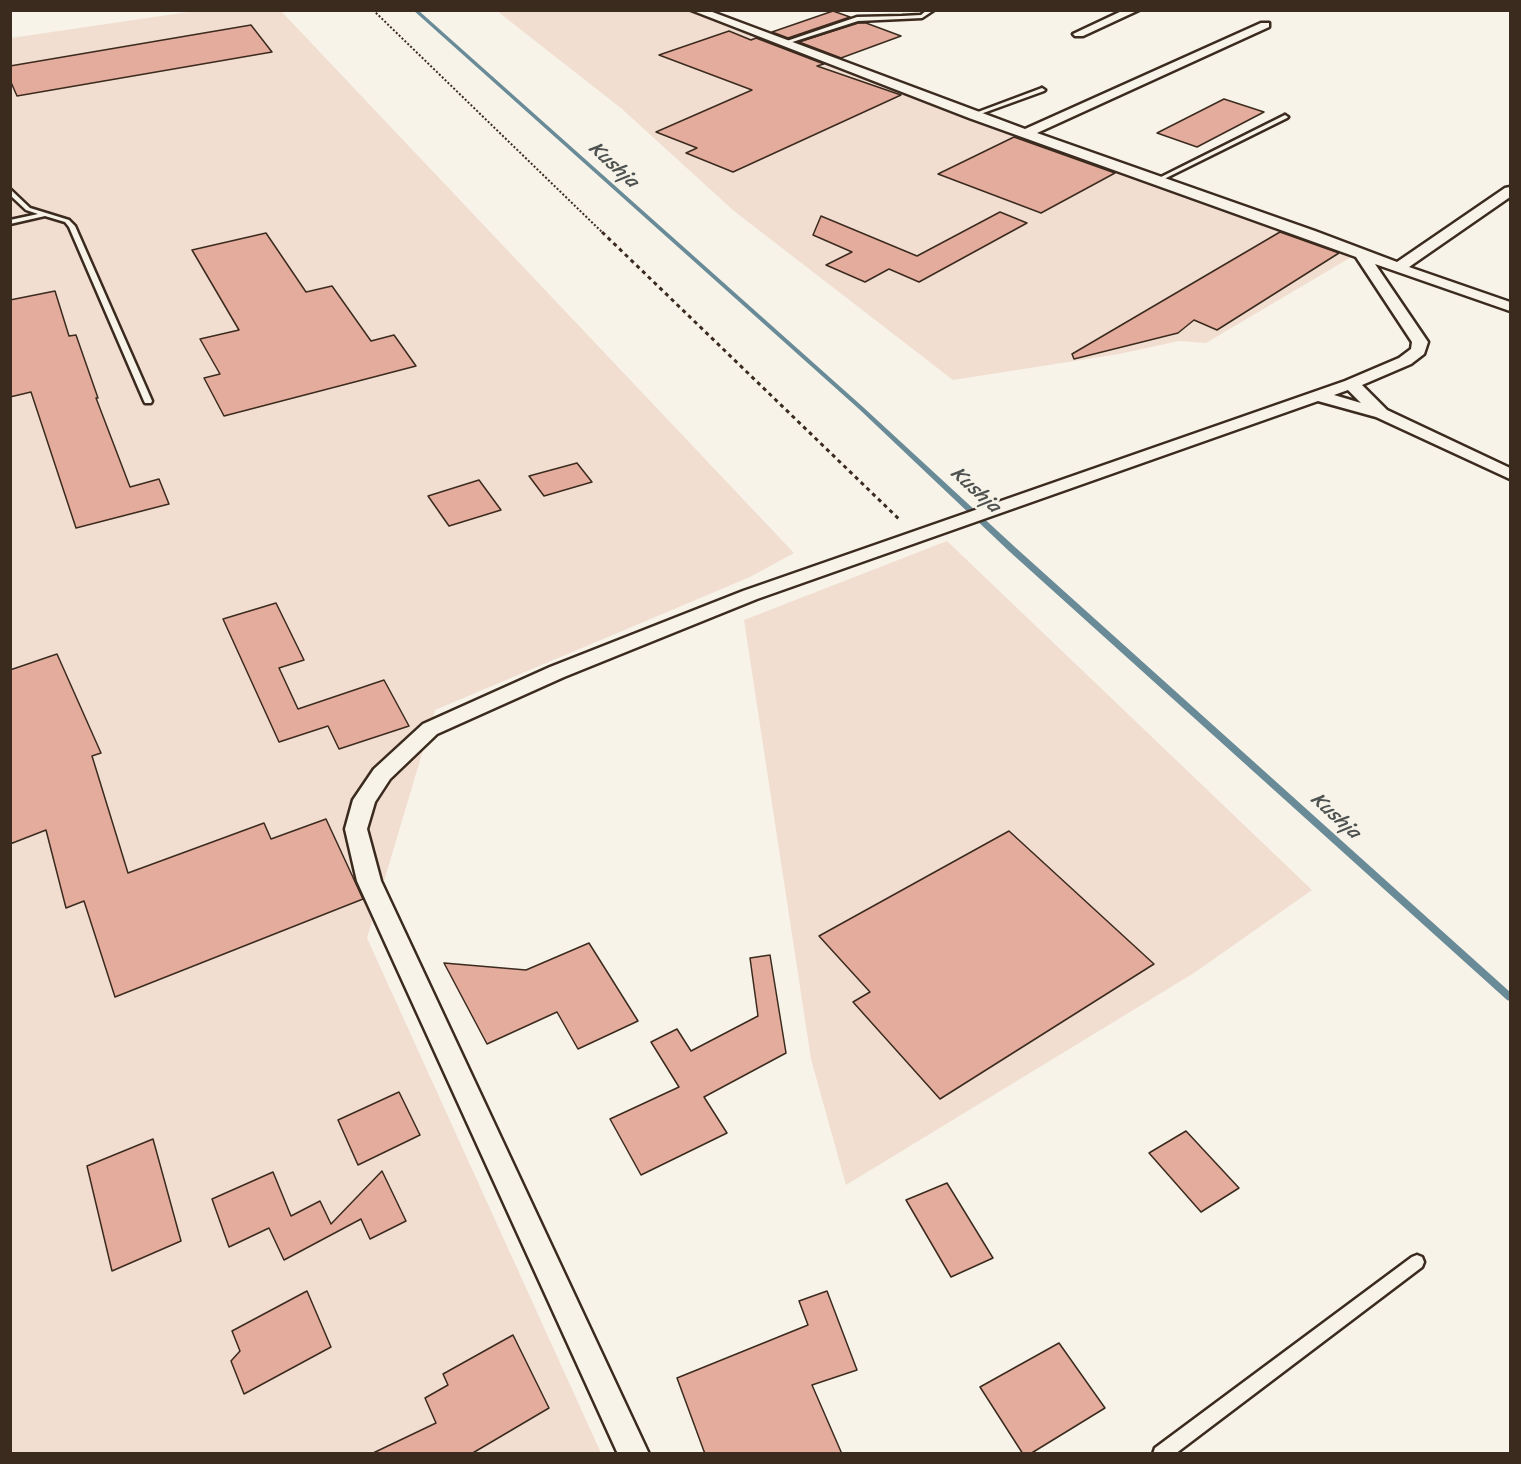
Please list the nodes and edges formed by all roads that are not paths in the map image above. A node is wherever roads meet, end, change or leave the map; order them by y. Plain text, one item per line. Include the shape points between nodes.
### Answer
1 (696, 10) edge
2 (932, 10) edge
3 (1134, 10) edge
4 (1265, 26) dead end
5 (1079, 34) dead end
6 (784, 43) junction
7 (1042, 90) dead end
8 (973, 115) junction
9 (1285, 117) dead end
10 (1025, 134) junction
11 (1158, 180) junction
12 (10, 191) edge
13 (1510, 191) edge
14 (44, 215) junction
15 (10, 222) edge
16 (1361, 254) junction
17 (1398, 268) junction
18 (1510, 308) edge
19 (1351, 384) junction
20 (1315, 396) junction
21 (148, 401) dead end
22 (1380, 413) junction
23 (1510, 474) edge
24 (1417, 1262) dead end
25 (1162, 1453) edge
26 (634, 1454) edge

1 - 6 street
2 - 6 lane via 902,18 857,20
3 - 5 street
4 - 10 street
6 - 8 street
7 - 8 lane
8 - 10 street
9 - 11 lane
10 - 11 street
11 - 16 street
12 - 14 lane via 28,209
13 - 17 street
14 - 15 lane
14 - 21 lane via 72,226
16 - 17 street
16 - 19 street via 1420,342 1418,351 1405,361
17 - 18 street
19 - 20 street
19 - 22 street
20 - 22 street
20 - 26 street via 750,596 590,659 430,729 382,774 364,800 356,829 369,881
22 - 23 street
24 - 25 lane

